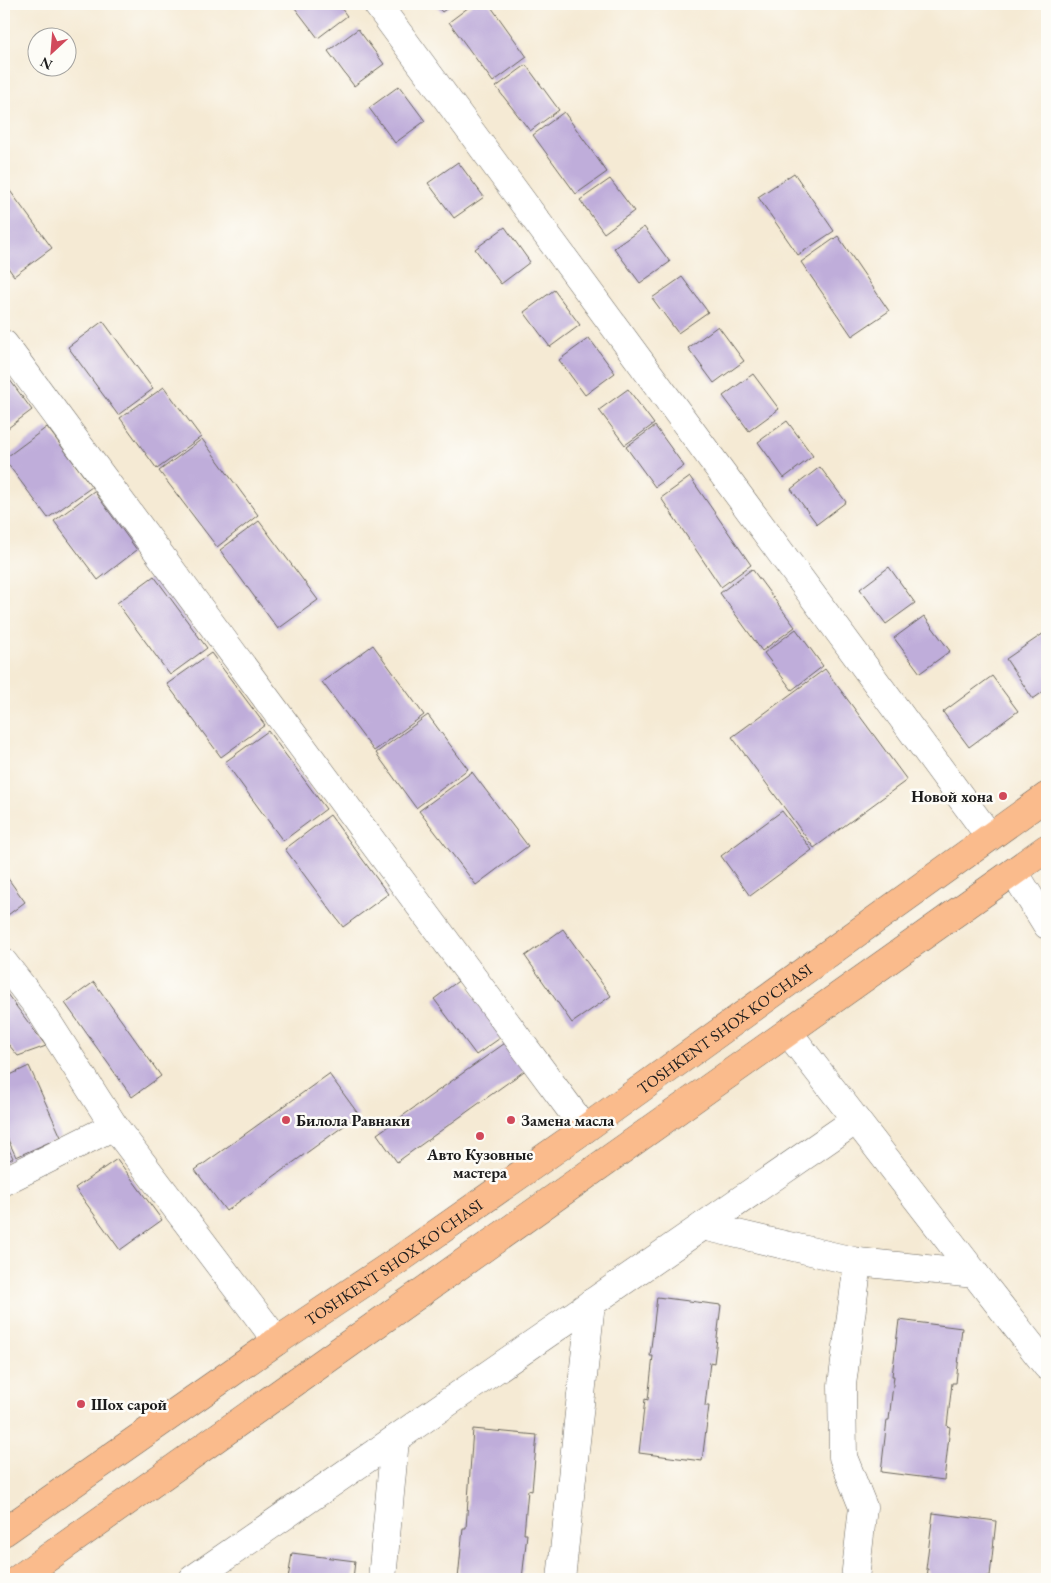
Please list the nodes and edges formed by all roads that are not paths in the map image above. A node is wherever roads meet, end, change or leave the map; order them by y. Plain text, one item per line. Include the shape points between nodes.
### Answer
1 (377, 4) edge
2 (4, 344) edge
3 (1047, 796) edge
4 (990, 837) junction
5 (1047, 848) edge
6 (1014, 872) junction
7 (1047, 925) edge
8 (4, 963) edge
9 (788, 1032) junction
10 (856, 1120) junction
11 (114, 1126) junction
12 (585, 1128) junction
13 (4, 1181) edge
14 (703, 1226) junction
15 (408, 1253) junction
16 (858, 1262) junction
17 (975, 1274) junction
18 (432, 1285) junction
19 (591, 1303) junction
20 (277, 1341) junction
21 (1047, 1366) edge
22 (394, 1440) junction
23 (4, 1532) edge
24 (206, 1575) edge
25 (18, 1579) edge
26 (382, 1579) edge
27 (562, 1579) edge
28 (855, 1579) edge

1 - 4 street
2 - 12 street
3 - 4 main road, TOSHKENT SHOX KO'CHASI
4 - 12 main road, TOSHKENT SHOX KO'CHASI
5 - 6 main road
6 - 7 street
6 - 9 main road
8 - 11 street via 38,1007
9 - 10 street
9 - 18 main road
10 - 14 street
10 - 17 street
11 - 13 street
11 - 20 street
12 - 15 main road, TOSHKENT SHOX KO'CHASI
14 - 16 street
14 - 19 street
15 - 18 main road
15 - 20 main road, TOSHKENT SHOX KO'CHASI
16 - 17 street
16 - 28 street via 842,1385 843,1457 863,1507
17 - 21 street
18 - 25 main road
19 - 22 street
19 - 27 street
20 - 23 main road, TOSHKENT SHOX KO'CHASI
22 - 24 street
22 - 26 street

